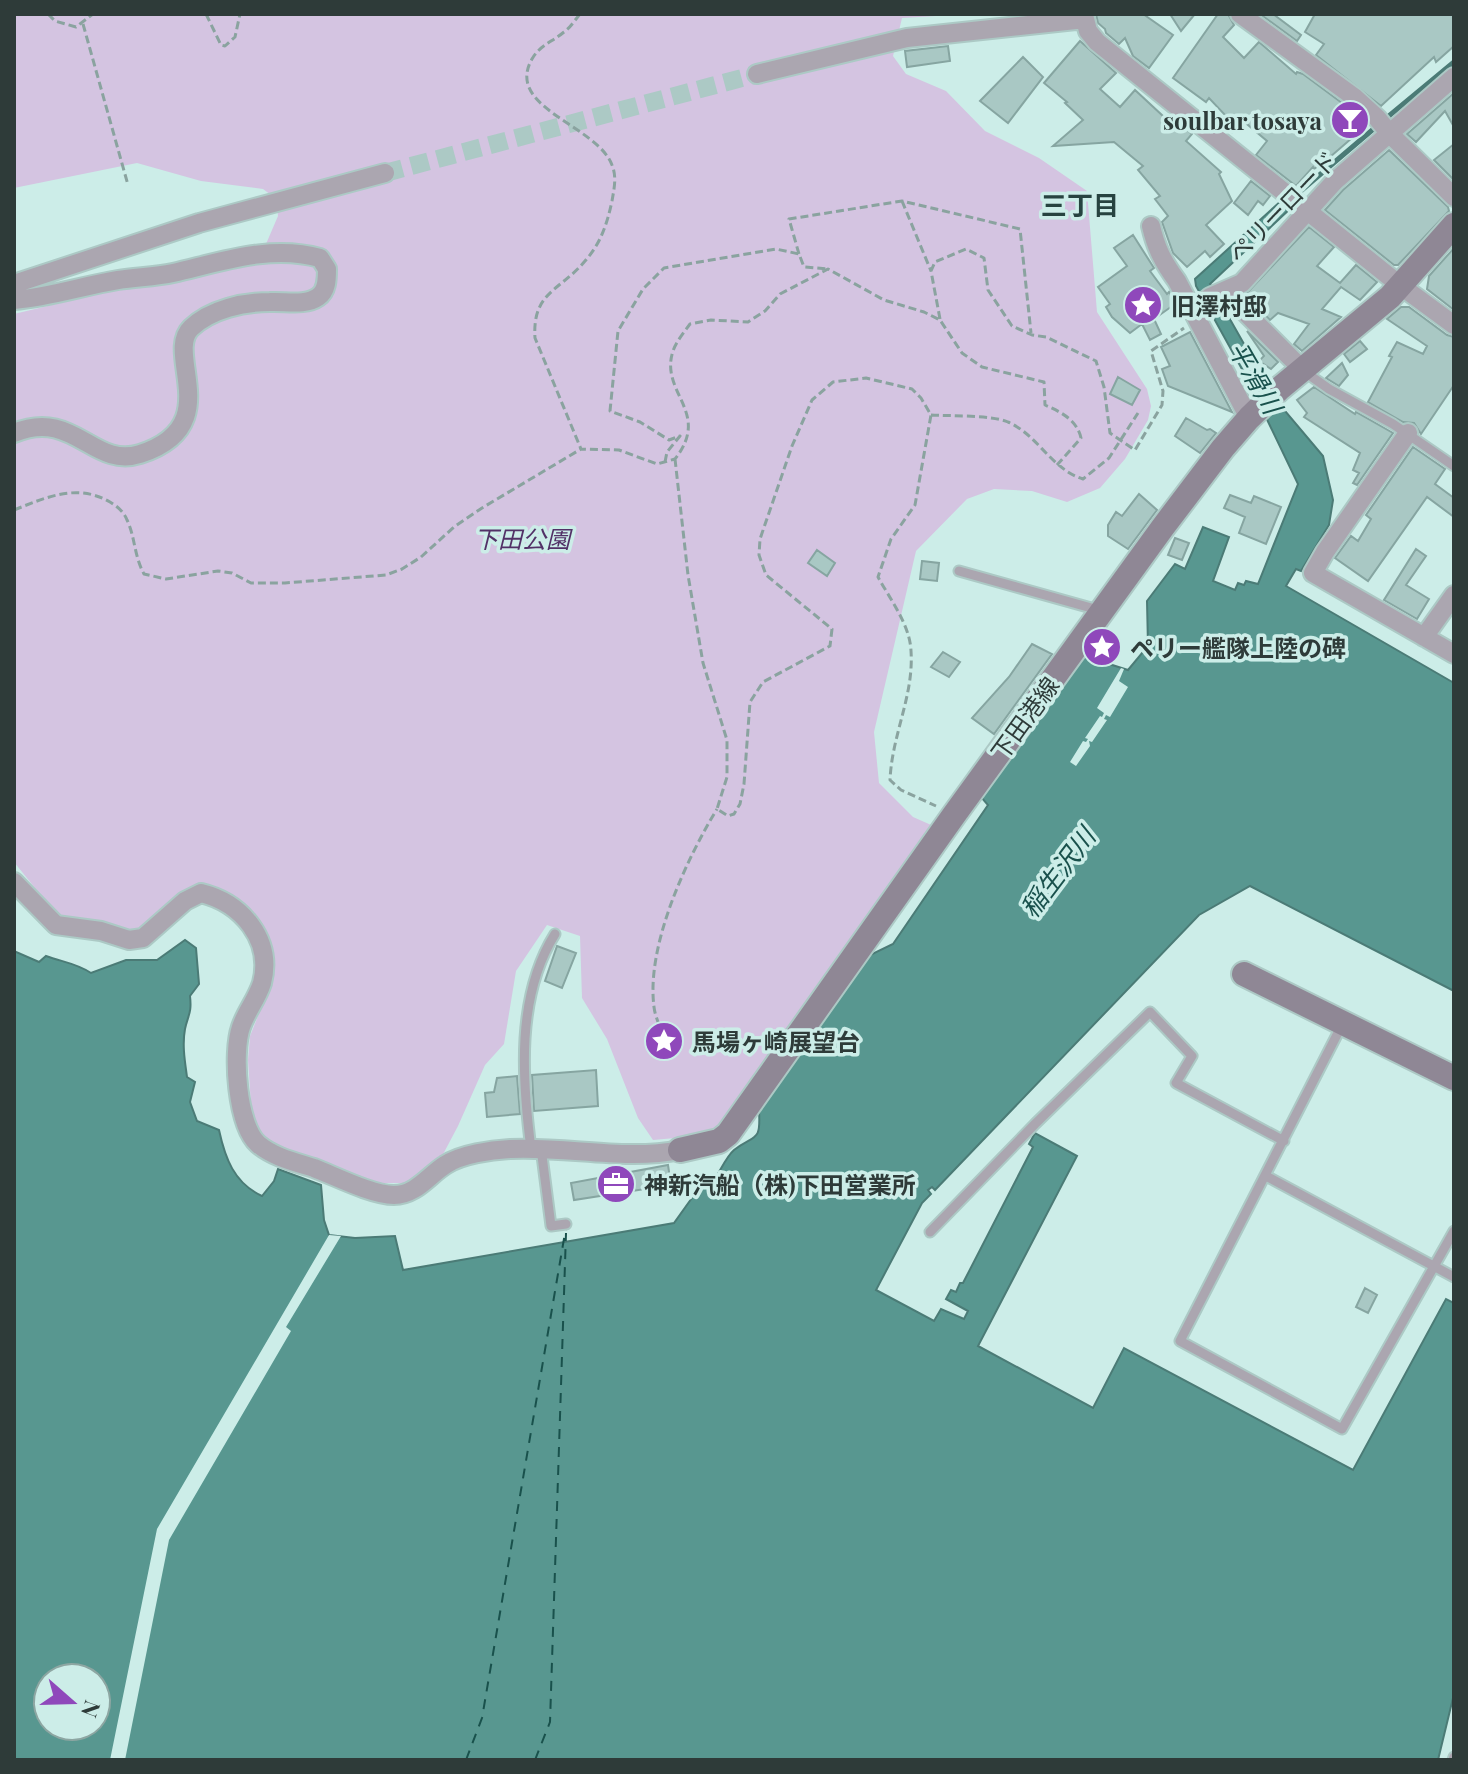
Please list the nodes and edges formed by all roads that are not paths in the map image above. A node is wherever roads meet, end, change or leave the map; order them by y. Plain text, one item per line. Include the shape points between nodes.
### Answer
1 (1240, 14) edge
2 (1086, 16) edge
3 (757, 74) tunnel mouth
4 (1454, 77) edge
5 (1384, 127) junction
6 (385, 173) tunnel mouth
7 (1454, 197) edge
8 (1304, 208) junction
9 (1454, 225) edge
10 (1151, 226) dead end
11 (14, 284) edge
12 (1401, 286) junction
13 (14, 300) edge
14 (1207, 304) junction
15 (1454, 325) edge
16 (1303, 370) junction
17 (1252, 414) junction
18 (14, 433) edge
19 (1408, 433) junction
20 (1454, 466) edge
21 (959, 571) dead end
22 (1454, 595) edge
23 (1102, 611) junction
24 (1424, 637) junction
25 (1454, 654) edge
26 (14, 882) edge
27 (555, 934) dead end
28 (1244, 974) dead end
29 (1343, 1023) junction
30 (1454, 1078) edge
31 (1284, 1141) junction
32 (536, 1149) junction
33 (680, 1150) joint
34 (1266, 1176) junction
35 (566, 1224) dead end
36 (1454, 1231) edge
37 (930, 1232) dead end
38 (1435, 1266) junction
39 (1454, 1277) edge

1 - 5 street via 1354,97
2 - 3 street via 907,38
2 - 8 street via 1088,31 1097,42
4 - 5 street, ペリーロード
5 - 7 street
5 - 8 street, ペリーロード
6 - 11 street via 199,223
8 - 12 street
8 - 14 street, ペリーロード via 1242,283
9 - 12 main road, 下田港線
10 - 14 street via 1160,255
12 - 15 street
12 - 16 main road, 下田港線
13 - 18 street via 272,252 320,258 327,269 318,297 247,303 191,328 183,350 187,408 179,428 159,446 121,456 45,425
14 - 16 street
14 - 17 street
16 - 17 main road, 下田港線
16 - 19 lane
17 - 23 main road, 下田港線
19 - 20 lane
19 - 24 street via 1313,573
21 - 23 lane via 1078,599
22 - 24 street
23 - 33 main road, 下田港線 via 728,1134
24 - 25 street
26 - 32 street via 56,925 120,939 143,938 201,893 226,903 253,925 264,971 237,1042 239,1100 244,1124 274,1154 398,1195 461,1158
27 - 32 lane via 539,961 529,1011 524,1068
28 - 29 main road
29 - 30 main road
29 - 31 lane
31 - 34 lane
31 - 37 lane via 1176,1083 1192,1056 1150,1012
32 - 33 street via 656,1155
32 - 35 lane via 551,1226
34 - 38 lane
34 - 38 lane via 1180,1341 1342,1429
36 - 38 lane
38 - 39 lane

